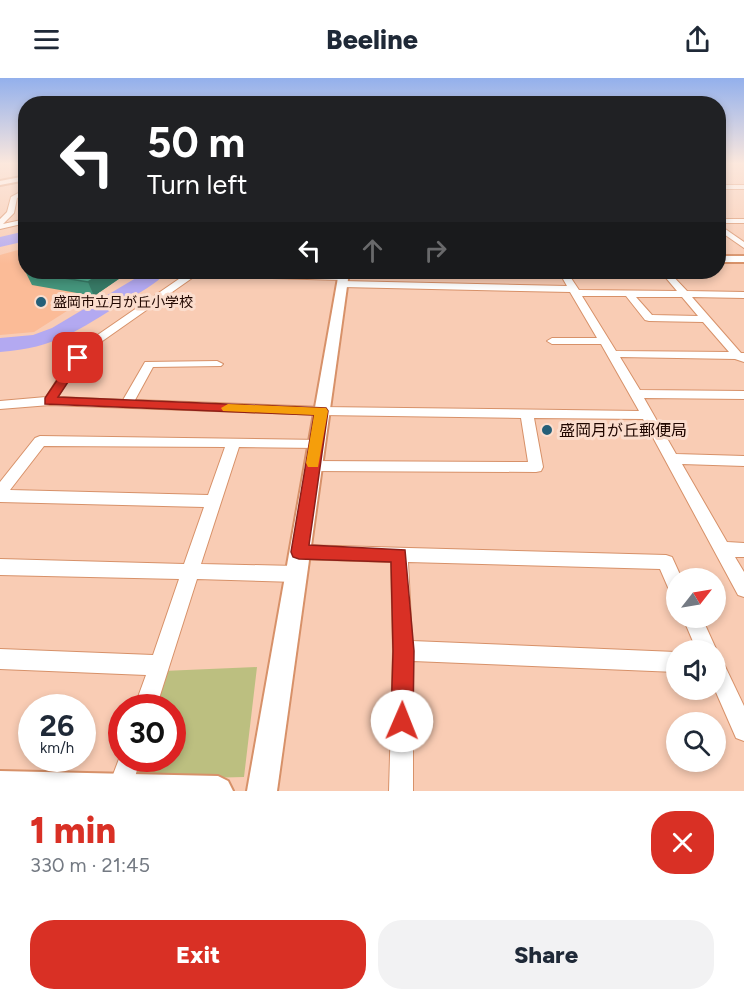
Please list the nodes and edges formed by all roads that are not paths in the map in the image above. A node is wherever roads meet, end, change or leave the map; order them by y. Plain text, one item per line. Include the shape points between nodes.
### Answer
1 (14, 197) edge
2 (726, 221) edge
3 (744, 221) edge
4 (18, 222) edge
5 (0, 225) edge
6 (726, 232) edge
7 (744, 246) edge
8 (726, 259) edge
9 (744, 259) edge
10 (184, 279) edge
11 (343, 279) edge
12 (361, 279) edge
13 (567, 279) edge
14 (671, 279) edge
15 (575, 291) junction
16 (629, 294) junction
17 (685, 295) junction
18 (743, 296) edge
19 (706, 319) junction
20 (552, 340) dead end
21 (604, 341) junction
22 (613, 354) junction
23 (742, 358) edge
24 (217, 364) dead end
25 (636, 394) junction
26 (744, 395) edge
27 (50, 401) junction
28 (0, 405) edge
29 (126, 405) junction
30 (322, 411) junction
31 (527, 414) junction
32 (648, 415) junction
33 (233, 442) junction
34 (317, 443) junction
35 (673, 459) junction
36 (744, 460) edge
37 (313, 466) junction
38 (0, 495) edge
39 (213, 501) junction
40 (722, 549) junction
41 (744, 550) edge
42 (299, 552) junction
43 (399, 555) junction
44 (0, 567) edge
45 (668, 568) edge
46 (189, 572) junction
47 (296, 574) junction
48 (744, 589) edge
49 (404, 651) junction
50 (0, 659) edge
51 (666, 662) edge
52 (159, 664) junction
53 (726, 690) edge
54 (149, 694) edge
55 (744, 729) edge
56 (125, 772) edge
57 (0, 785) edge
58 (120, 788) junction
59 (218, 791) edge
60 (262, 791) edge
61 (401, 791) edge

1 - 5 street via 10,213
2 - 3 street
4 - 5 street
6 - 7 street
8 - 9 street
10 - 27 street via 87,346
11 - 30 street
12 - 15 street
13 - 15 street
14 - 17 street
15 - 16 street
15 - 21 street
16 - 17 street
16 - 19 street via 649,318
17 - 18 street
17 - 19 street
19 - 23 street
20 - 21 street
21 - 22 street
22 - 23 street
22 - 25 street
24 - 29 street via 149,364
25 - 26 street
25 - 32 street
27 - 28 street
27 - 29 street
29 - 30 street
30 - 31 street
30 - 34 street
31 - 32 street
31 - 37 street via 536,467
32 - 35 street
33 - 34 street
33 - 38 street via 40,441
33 - 39 street
34 - 37 street
35 - 36 street
35 - 40 street
37 - 42 street
38 - 39 street
39 - 46 street
40 - 41 street
40 - 48 street
42 - 43 street
42 - 47 street
43 - 45 street via 666,562
43 - 49 street
44 - 46 street
46 - 47 street
46 - 52 street
47 - 60 street
49 - 51 street
49 - 61 street
50 - 52 street
52 - 54 street
53 - 55 street
56 - 58 street
57 - 58 street
58 - 59 street

